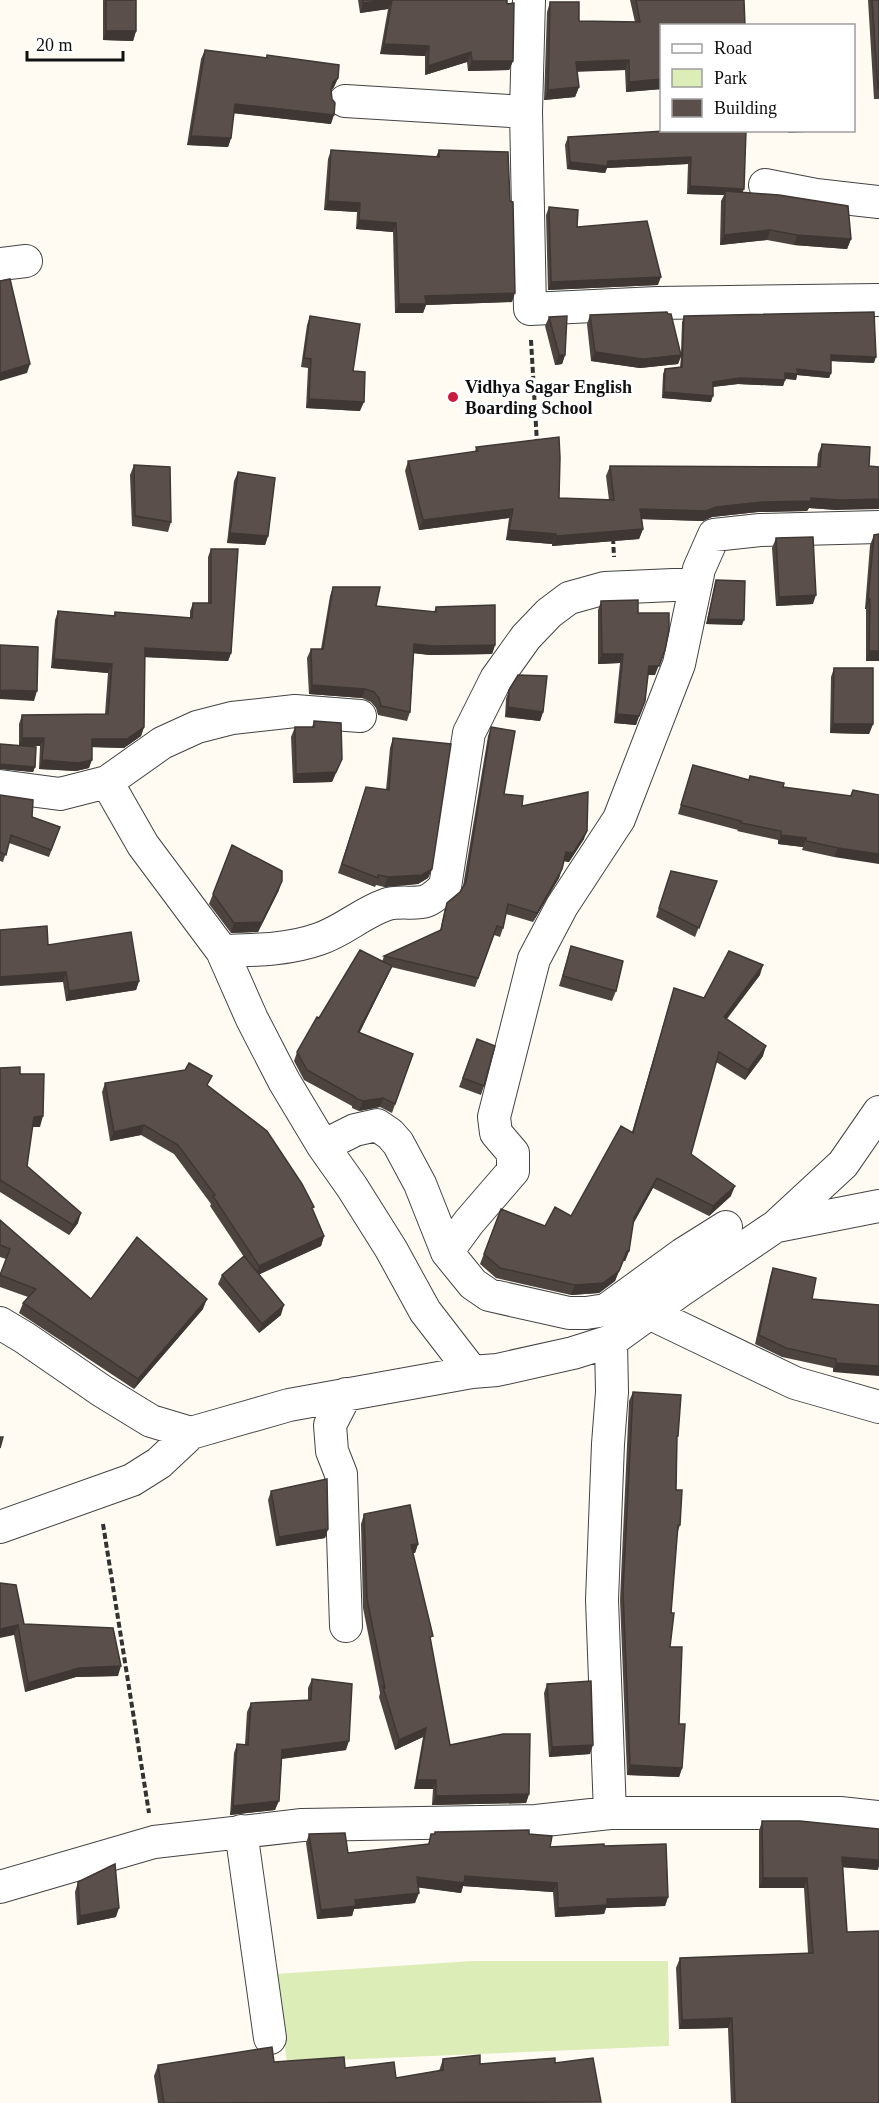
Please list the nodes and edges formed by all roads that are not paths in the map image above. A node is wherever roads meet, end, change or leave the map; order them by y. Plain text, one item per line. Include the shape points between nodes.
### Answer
1 (529, 0) edge
2 (345, 101) dead end
3 (526, 112) junction
4 (765, 185) dead end
5 (879, 202) edge
6 (879, 300) edge
7 (879, 527) edge
8 (696, 584) junction
9 (360, 716) dead end
10 (107, 782) junction
11 (0, 786) edge
12 (222, 951) junction
13 (879, 1113) edge
14 (323, 1146) junction
15 (879, 1206) edge
16 (776, 1226) junction
17 (726, 1227) dead end
18 (447, 1252) junction
19 (649, 1313) junction
20 (0, 1323) edge
21 (611, 1341) junction
22 (472, 1372) junction
23 (346, 1394) junction
24 (879, 1407) edge
25 (191, 1432) junction
26 (0, 1527) edge
27 (346, 1626) dead end
28 (610, 1813) junction
29 (879, 1817) edge
30 (241, 1831) junction
31 (0, 1887) edge
32 (270, 2038) dead end

1 - 3 street
2 - 3 street
3 - 6 street via 530,309
4 - 5 street
7 - 8 street via 714,535
8 - 12 street via 605,588 569,598 526,637 496,680 469,733 445,886 436,895 426,902 383,906 319,939 262,950
8 - 18 street via 679,664 618,819 562,906 534,959 494,1117 496,1133 513,1154 513,1171
9 - 10 street via 295,711 232,718 162,743
10 - 11 street via 60,794
10 - 12 street via 143,845
12 - 14 street via 284,1081
13 - 16 street via 843,1164
14 - 18 street via 355,1130 377,1125 390,1134 420,1184
14 - 22 street via 391,1249 425,1311
15 - 16 street
16 - 19 street
17 - 18 street via 614,1304 596,1312 569,1313 489,1295 473,1284
19 - 21 street
19 - 24 street via 795,1383
20 - 25 street via 151,1421
21 - 22 street via 497,1370
21 - 28 street via 602,1600
22 - 23 street
23 - 25 street
23 - 27 street via 330,1425 341,1474
25 - 26 street via 159,1463 132,1480
28 - 29 street via 840,1813
28 - 30 street via 536,1821 302,1825
30 - 31 street via 154,1842
30 - 32 street

